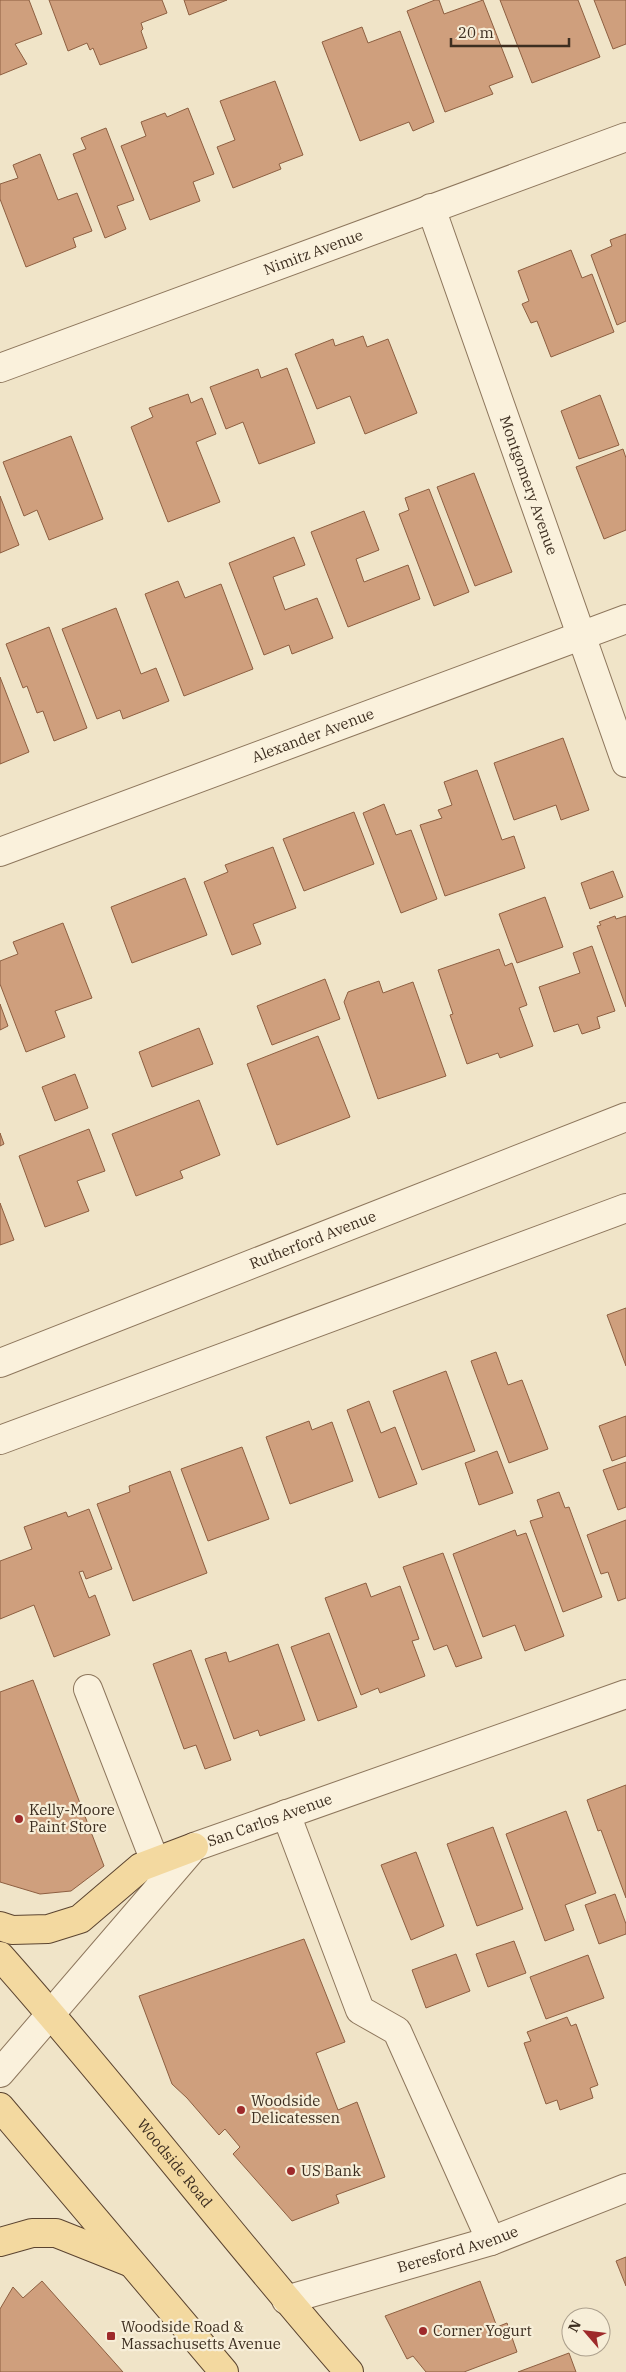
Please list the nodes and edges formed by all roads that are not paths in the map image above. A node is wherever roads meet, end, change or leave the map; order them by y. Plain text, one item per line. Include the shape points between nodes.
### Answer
1 (626, 136) edge
2 (431, 208) junction
3 (0, 368) edge
4 (626, 619) edge
5 (581, 636) junction
6 (626, 763) edge
7 (0, 852) edge
8 (626, 1117) edge
9 (626, 1208) edge
10 (0, 1362) edge
11 (0, 1440) edge
12 (88, 1688) dead end
13 (626, 1694) edge
14 (286, 1814) junction
15 (194, 1847) joint
16 (160, 1871) junction
17 (0, 1926) edge
18 (0, 1956) edge
19 (51, 2013) junction
20 (0, 2073) edge
21 (0, 2107) edge
22 (626, 2188) edge
23 (491, 2241) junction
24 (0, 2242) edge
25 (132, 2263) junction
26 (286, 2300) junction
27 (224, 2372) edge
28 (349, 2372) edge

1 - 2 street, Nimitz Avenue
2 - 3 street, Nimitz Avenue
2 - 5 street, Montgomery Avenue
4 - 5 street, Alexander Avenue
5 - 6 street, Montgomery Avenue
5 - 7 street, Alexander Avenue
8 - 10 street, Rutherford Avenue
9 - 11 street
12 - 16 street
13 - 14 street, San Carlos Avenue
14 - 15 street, San Carlos Avenue
14 - 23 street via 360,2010 397,2031
15 - 16 main road
16 - 17 main road via 141,1867 80,1919 48,1929 12,1930
16 - 19 street
18 - 19 main road, Woodside Road
19 - 20 street
19 - 26 main road, Woodside Road
21 - 25 main road
22 - 23 street, Beresford Avenue
23 - 26 street, Beresford Avenue
24 - 25 main road via 32,2233 56,2233
25 - 27 main road
26 - 28 main road, Woodside Road

